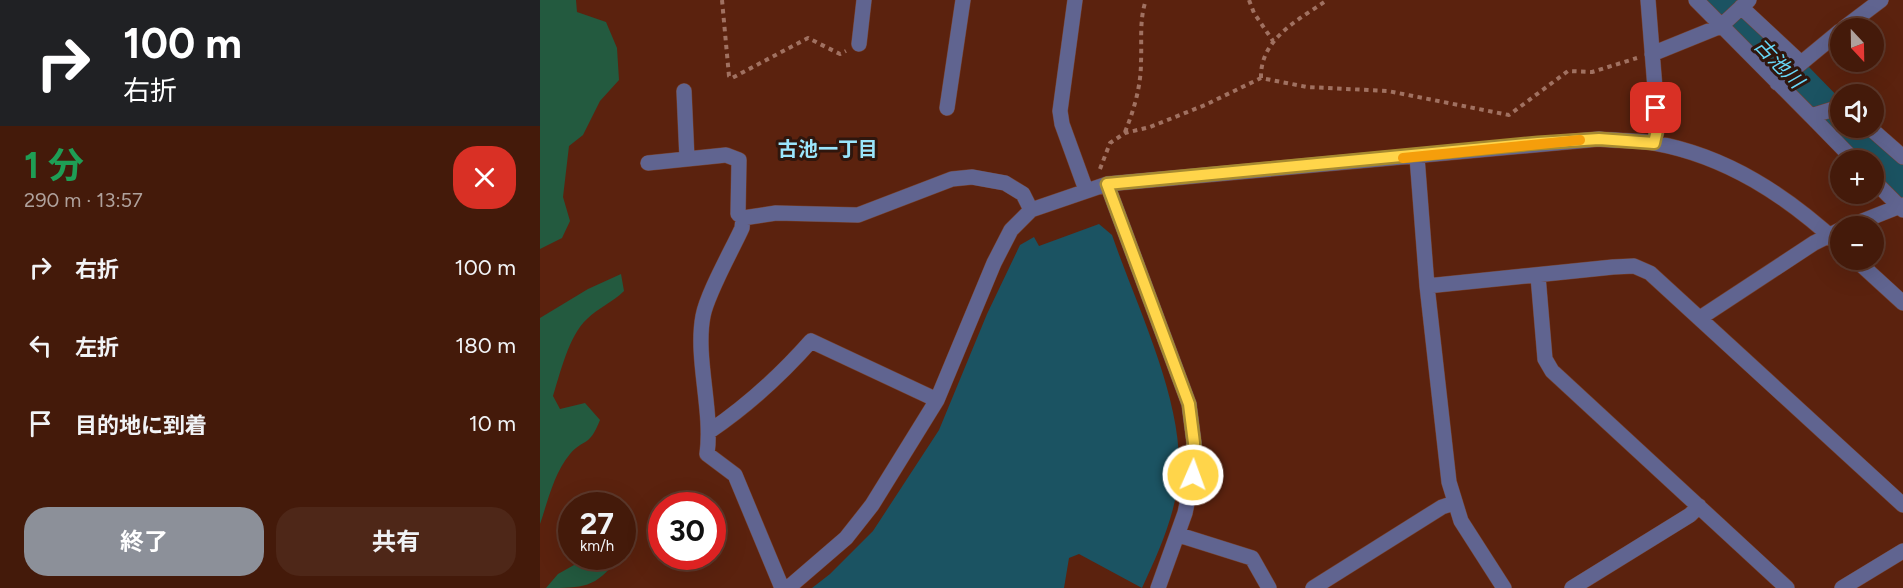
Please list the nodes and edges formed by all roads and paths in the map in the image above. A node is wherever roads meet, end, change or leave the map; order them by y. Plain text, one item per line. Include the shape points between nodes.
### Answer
1 (722, 0) edge
2 (864, 0) edge
3 (963, 0) edge
4 (1075, 0) edge
5 (1146, 0) edge
6 (1250, 0) edge
7 (1327, 0) edge
8 (1648, 0) edge
9 (1696, 0) edge
10 (1881, 0) edge
11 (1735, 13) edge
12 (1858, 18) edge
13 (1830, 39) edge
14 (1273, 41) junction
15 (859, 44) joint
16 (1652, 54) junction
17 (1799, 63) junction
18 (1261, 78) junction
19 (1779, 81) junction
20 (684, 91) dead end
21 (947, 108) dead end
22 (1830, 109) edge
23 (1813, 115) junction
24 (1125, 133) junction
25 (1881, 138) edge
26 (1654, 143) junction
27 (1845, 150) edge
28 (1417, 157) junction
29 (1903, 157) edge
30 (687, 159) junction
31 (648, 163) dead end
32 (1107, 184) junction
33 (1086, 190) junction
34 (1884, 191) edge
35 (1902, 208) edge
36 (1031, 210) junction
37 (1879, 216) edge
38 (743, 218) junction
39 (1830, 232) edge
40 (1830, 241) edge
41 (1867, 270) edge
42 (1538, 276) junction
43 (1427, 286) junction
44 (1903, 303) edge
45 (1700, 318) junction
46 (937, 400) junction
47 (710, 431) junction
48 (1454, 503) junction
49 (1903, 505) edge
50 (1699, 506) junction
51 (1179, 535) junction
52 (1903, 551) edge
53 (782, 588) edge
54 (788, 588) edge
55 (1158, 588) edge
56 (1269, 588) edge
57 (1312, 588) edge
58 (1504, 588) edge
59 (1572, 588) edge
60 (1787, 588) edge
61 (1842, 588) edge

1 - 15 path via 732,78 808,38 840,54
2 - 15 street
3 - 21 street
4 - 33 street via 1060,111
5 - 24 path via 1138,86
6 - 14 path
7 - 14 path
8 - 16 street
9 - 11 street
10 - 12 street
11 - 16 street
11 - 17 street
11 - 19 street
13 - 17 street
14 - 18 path via 1262,64
16 - 18 path via 1592,72 1568,71 1509,116 1388,91 1307,87
16 - 26 street via 1658,126
17 - 19 street
18 - 24 path via 1194,110
19 - 23 street
20 - 30 street
22 - 23 street
23 - 27 street
24 - 32 path via 1110,143 1102,160 1100,170
25 - 29 street
26 - 28 street via 1599,139
26 - 39 street via 1701,155 1746,174
28 - 32 street
28 - 43 street
30 - 31 street
30 - 38 street via 726,155 739,160 738,214
32 - 33 street
32 - 51 street via 1189,404 1193,475
33 - 36 street
34 - 35 street
35 - 37 street
36 - 38 street via 1023,194 1005,183 972,177 952,179 858,215 776,213
36 - 46 street via 1011,230 994,263
38 - 47 street via 703,315 704,382
40 - 45 street
41 - 44 street
42 - 43 street
42 - 45 street via 1634,266 1650,273
42 - 50 street via 1545,359 1552,371
43 - 48 street
45 - 49 street
46 - 47 street via 811,341 781,375
46 - 54 street via 872,505 846,538
47 - 53 street via 707,454 735,475
48 - 57 street
48 - 58 street via 1461,521
50 - 59 street
50 - 60 street
51 - 55 street
51 - 56 street via 1252,558
52 - 61 street

